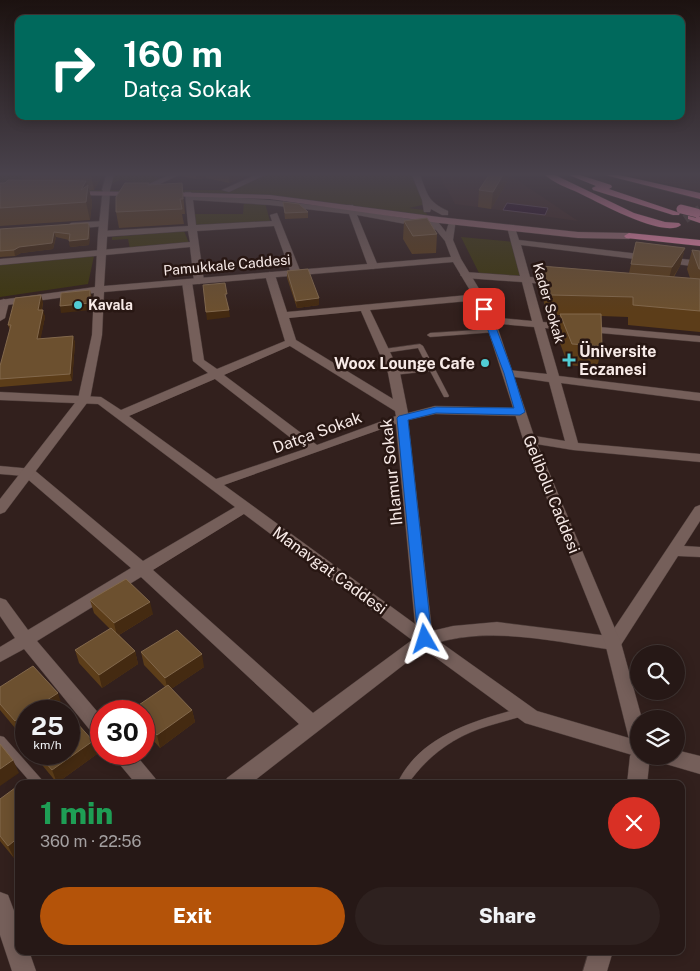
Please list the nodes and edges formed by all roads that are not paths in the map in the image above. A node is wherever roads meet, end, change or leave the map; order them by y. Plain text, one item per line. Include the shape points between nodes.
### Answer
1 (103, 220) edge
2 (192, 220) edge
3 (355, 220) edge
4 (410, 220) edge
5 (432, 220) edge
6 (445, 220) edge
7 (502, 220) edge
8 (636, 220) edge
9 (647, 220) edge
10 (672, 220) tunnel mouth
11 (675, 220) tunnel mouth
12 (684, 220) edge
13 (452, 221) junction
14 (276, 223) joint
15 (664, 225) junction
16 (66, 226) edge
17 (438, 227) junction
18 (511, 227) junction
19 (193, 228) junction
20 (102, 229) junction
21 (618, 233) junction
22 (629, 236) junction
23 (449, 240) junction
24 (516, 242) junction
25 (700, 243) edge
26 (195, 244) junction
27 (102, 253) junction
28 (456, 259) junction
29 (0, 262) edge
30 (700, 264) edge
31 (373, 266) junction
32 (296, 273) junction
33 (270, 275) junction
34 (465, 275) junction
35 (527, 280) junction
36 (193, 281) junction
37 (565, 283) edge
38 (100, 289) junction
39 (479, 298) junction
40 (2, 302) edge
41 (364, 307) junction
42 (284, 315) junction
43 (0, 318) edge
44 (492, 325) junction
45 (539, 325) junction
46 (430, 335) dead end
47 (700, 339) edge
48 (292, 342) junction
49 (384, 351) junction
50 (432, 369) junction
51 (508, 373) junction
52 (214, 374) junction
53 (394, 374) junction
54 (555, 378) junction
55 (0, 396) edge
56 (446, 396) dead end
57 (700, 397) edge
58 (84, 399) junction
59 (520, 412) junction
60 (120, 414) junction
61 (402, 414) junction
62 (529, 439) junction
63 (573, 446) junction
64 (316, 450) junction
65 (700, 458) edge
66 (0, 470) edge
67 (28, 472) junction
68 (214, 484) junction
69 (246, 507) junction
70 (0, 509) edge
71 (700, 510) edge
72 (674, 550) junction
73 (700, 552) edge
74 (141, 568) junction
75 (0, 604) edge
76 (425, 639) junction
77 (26, 640) junction
78 (613, 644) junction
79 (0, 655) edge
80 (630, 710) edge
81 (524, 712) junction
82 (90, 716) edge
83 (312, 724) junction
84 (0, 740) edge
85 (630, 746) edge
86 (685, 761) edge
87 (132, 765) edge
88 (639, 765) edge
89 (700, 765) edge
90 (35, 780) edge
91 (145, 780) edge
92 (239, 780) edge
93 (404, 780) edge
94 (637, 780) edge
95 (0, 902) edge
96 (15, 940) edge
97 (20, 955) edge
98 (600, 955) edge
99 (24, 971) edge
100 (595, 971) edge

1 - 20 street
2 - 19 street
3 - 31 street
4 - 17 street
5 - 17 street
6 - 13 main road
7 - 21 main road
8 - 21 highway via 638,226 634,229
9 - 15 highway
10 - 15 highway
11 - 22 highway via 657,232
12 - 25 highway via 676,232
13 - 18 main road
13 - 23 street, Gelibolu Caddesi
14 - 19 street
14 - 32 street
15 - 21 highway
16 - 20 street
17 - 23 street
18 - 22 main road via 586,236
18 - 24 street, Kader Sokak
19 - 20 street
19 - 26 street
20 - 27 street
22 - 25 highway
23 - 28 street, Gelibolu Caddesi
24 - 30 street
24 - 35 street, Kader Sokak
26 - 27 street
26 - 36 street
27 - 29 street
27 - 38 street
28 - 31 street, Pamukkale Caddesi
28 - 34 street, Gelibolu Caddesi
31 - 32 street, Pamukkale Caddesi
32 - 33 street, Pamukkale Caddesi
33 - 36 street, Pamukkale Caddesi
33 - 42 street
34 - 35 street
34 - 39 street, Gelibolu Caddesi
35 - 37 street
35 - 45 street, Kader Sokak
36 - 38 street, Pamukkale Caddesi
36 - 52 street via 199,361
38 - 40 street, Pamukkale Caddesi
38 - 58 street via 97,335
39 - 41 street
39 - 44 street, Gelibolu Caddesi
40 - 43 street
41 - 42 street
41 - 49 street
42 - 48 street
44 - 45 street
44 - 46 lane
44 - 51 street, Gelibolu Caddesi
45 - 47 street
45 - 54 street, Kader Sokak
48 - 52 street
48 - 61 street, Ihlamur Sokak
49 - 50 lane via 420,346
49 - 53 street
50 - 53 lane
50 - 56 lane
51 - 54 street
51 - 59 street, Gelibolu Caddesi
52 - 60 street
52 - 64 street
53 - 61 street
54 - 57 street
54 - 63 street, Kader Sokak
55 - 58 street, Manavgat Caddesi
58 - 60 street, Manavgat Caddesi via 101,401
58 - 67 street
59 - 61 street, Datça Sokak via 436,410
59 - 62 street, Gelibolu Caddesi
60 - 68 street, Manavgat Caddesi
61 - 64 street, Datça Sokak
61 - 76 street, Ihlamur Sokak
62 - 63 street
62 - 78 street, Gelibolu Caddesi
63 - 65 street
64 - 68 street, Datça Sokak
66 - 67 street
67 - 70 street
67 - 74 street
68 - 69 street, Manavgat Caddesi
69 - 74 street
69 - 76 street, Manavgat Caddesi
71 - 72 street
72 - 73 street
72 - 78 street
74 - 77 street
74 - 83 street
75 - 77 street
76 - 78 street via 453,632 497,628
76 - 81 street, Manavgat Caddesi
76 - 83 street
77 - 79 street
77 - 82 street
78 - 80 street, Gelibolu Caddesi
81 - 85 street, Manavgat Caddesi via 532,718
81 - 93 lane via 476,724 435,745 410,769
83 - 92 street
84 - 90 lane
86 - 89 street
87 - 91 street
88 - 94 street
95 - 96 street
97 - 99 street
98 - 100 street

